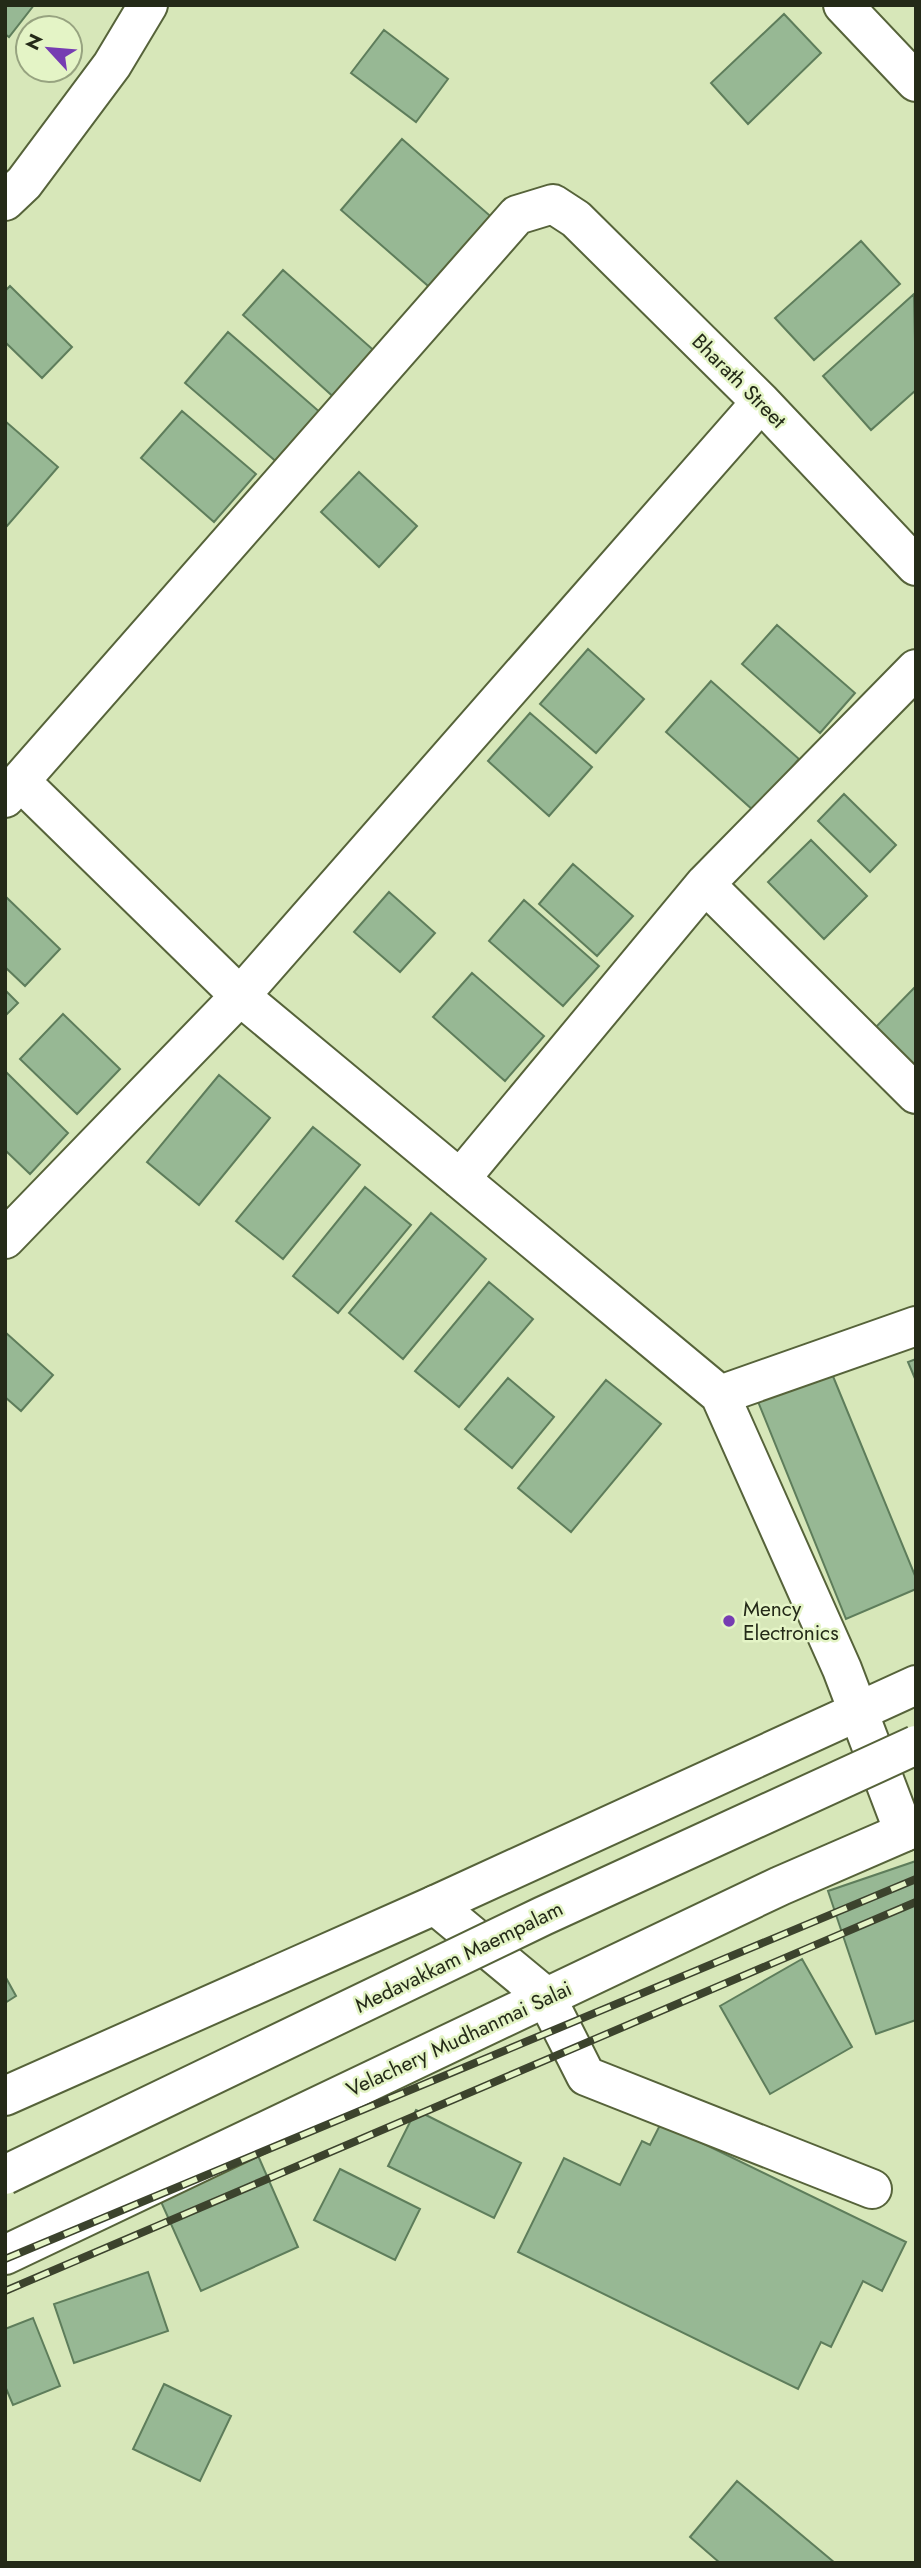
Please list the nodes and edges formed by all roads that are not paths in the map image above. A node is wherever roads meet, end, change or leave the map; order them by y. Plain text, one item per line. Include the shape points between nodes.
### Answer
1 (148, 5) edge
2 (843, 5) edge
3 (916, 82) edge
4 (5, 201) edge
5 (761, 402) junction
6 (916, 566) edge
7 (916, 669) edge
8 (13, 790) edge
9 (705, 884) junction
10 (240, 996) junction
11 (916, 1094) edge
12 (460, 1179) junction
13 (5, 1239) edge
14 (916, 1326) edge
15 (720, 1395) junction
16 (916, 1685) edge
17 (858, 1711) junction
18 (916, 1745) edge
19 (910, 1830) edge
20 (435, 1905) junction
21 (546, 1997) junction
22 (5, 2096) edge
23 (5, 2175) edge
24 (872, 2189) dead end
25 (5, 2255) edge

1 - 4 street via 112,65 24,183
2 - 3 street
5 - 6 street, Bharath Street
5 - 8 street, Bharath Street via 576,219 553,204 517,215
5 - 10 street
7 - 9 street
8 - 10 street
9 - 11 street
9 - 12 street
10 - 12 street
10 - 13 street
12 - 15 street
14 - 15 street
15 - 17 street
16 - 17 street
17 - 19 street
17 - 20 street
18 - 23 street, Medavakkam Maempalam, bridge via 543,1916
19 - 21 street, Velachery Mudhanmai Salai
20 - 21 street
20 - 22 street
21 - 24 street via 586,2077
21 - 25 street, Velachery Mudhanmai Salai

